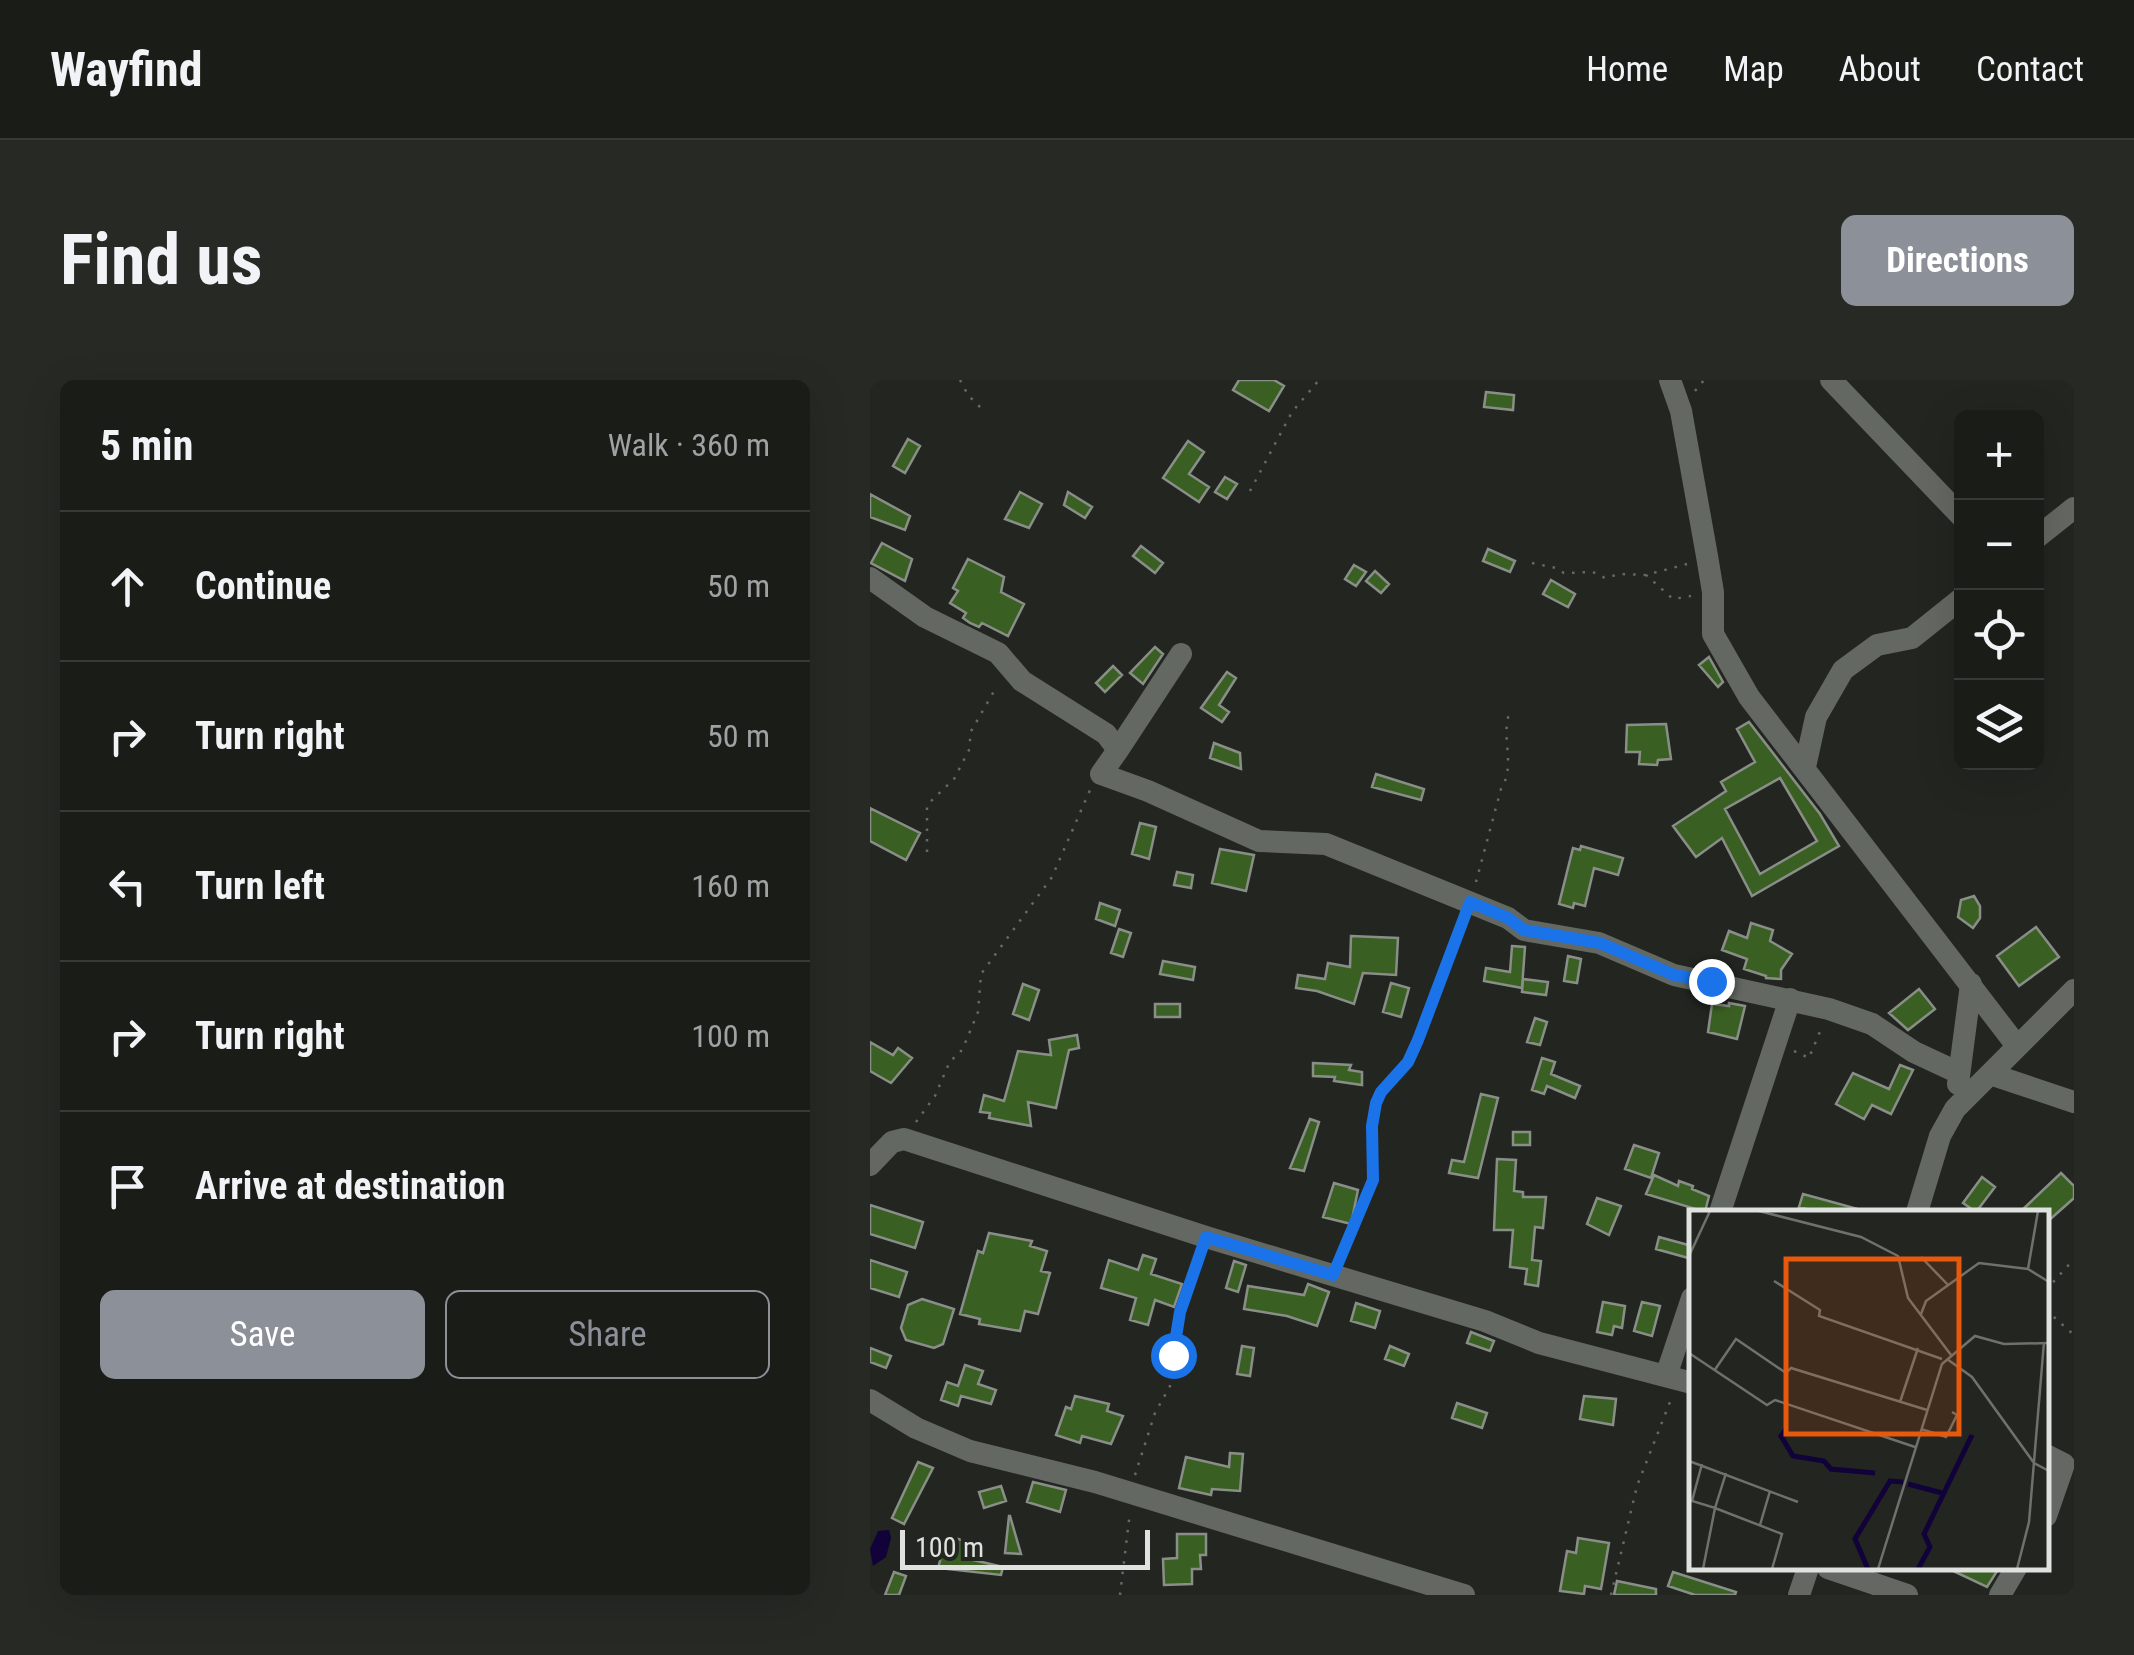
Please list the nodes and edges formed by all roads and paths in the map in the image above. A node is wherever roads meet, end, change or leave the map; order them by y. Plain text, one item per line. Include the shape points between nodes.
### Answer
1 (960, 380) edge
2 (1319, 380) edge
3 (1670, 380) edge
4 (1831, 380) edge
5 (981, 408) dead end
6 (1250, 491) dead end
7 (2074, 508) edge
8 (1954, 509) edge
9 (2044, 532) edge
10 (1707, 556) junction
11 (1532, 563) dead end
12 (1646, 575) junction
13 (870, 578) edge
14 (1712, 592) junction
15 (1954, 604) edge
16 (1181, 654) dead end
17 (1008, 663) junction
18 (1509, 714) dead end
19 (1118, 750) junction
20 (1805, 767) junction
21 (1100, 774) junction
22 (927, 852) dead end
23 (1470, 902) junction
24 (1970, 984) junction
25 (2074, 990) edge
26 (1790, 999) junction
27 (1829, 1009) junction
28 (1775, 1044) junction
29 (2017, 1046) junction
30 (1959, 1073) junction
31 (1990, 1074) junction
32 (2074, 1102) edge
33 (1955, 1109) junction
34 (904, 1140) junction
35 (870, 1165) edge
36 (1721, 1210) edge
37 (1918, 1210) edge
38 (1206, 1237) junction
39 (2074, 1259) edge
40 (1333, 1275) junction
41 (2049, 1287) edge
42 (1689, 1307) edge
43 (2049, 1313) edge
44 (2074, 1335) edge
45 (1666, 1376) junction
46 (1689, 1382) edge
47 (870, 1400) edge
48 (2049, 1456) edge
49 (1133, 1493) junction
50 (2049, 1507) edge
51 (1807, 1570) edge
52 (1834, 1570) edge
53 (2015, 1570) edge
54 (1120, 1595) edge
55 (1464, 1595) edge
56 (1610, 1595) edge
57 (1799, 1595) edge
58 (1907, 1595) edge
59 (2000, 1595) edge

1 - 5 path
2 - 6 path via 1292,412
3 - 10 street
4 - 8 street
7 - 9 street
10 - 12 path
10 - 14 street
11 - 12 path via 1605,578
12 - 14 path via 1673,599
13 - 17 street
14 - 20 street via 1720,651
15 - 20 street via 1912,638 1877,645 1843,670 1816,717
16 - 19 street
17 - 19 street via 1022,680 1106,734
17 - 22 path via 954,778 928,805
18 - 23 path via 1508,776
19 - 21 street
20 - 24 street
21 - 23 street via 1259,842 1326,844
21 - 34 path via 1052,877 981,974 978,1012 966,1041
23 - 26 street via 1524,930 1600,943 1674,975
23 - 40 path via 1408,1062 1376,1103 1373,1180
24 - 29 street
24 - 30 street
25 - 29 street
26 - 27 street
26 - 28 street
27 - 28 path via 1809,1058
27 - 30 street via 1872,1024
28 - 36 street
29 - 31 street
30 - 33 street
31 - 32 street
31 - 33 street
33 - 37 street
34 - 35 street via 892,1142
34 - 38 street
38 - 40 street
38 - 49 path via 1180,1312 1170,1386 1154,1413
39 - 41 path
40 - 45 street
42 - 45 street
43 - 44 path
45 - 46 street
45 - 56 path via 1670,1402 1637,1486
47 - 49 street via 966,1450
48 - 50 street via 2064,1464
49 - 54 path
49 - 55 street
51 - 57 street
52 - 58 street
53 - 59 street

